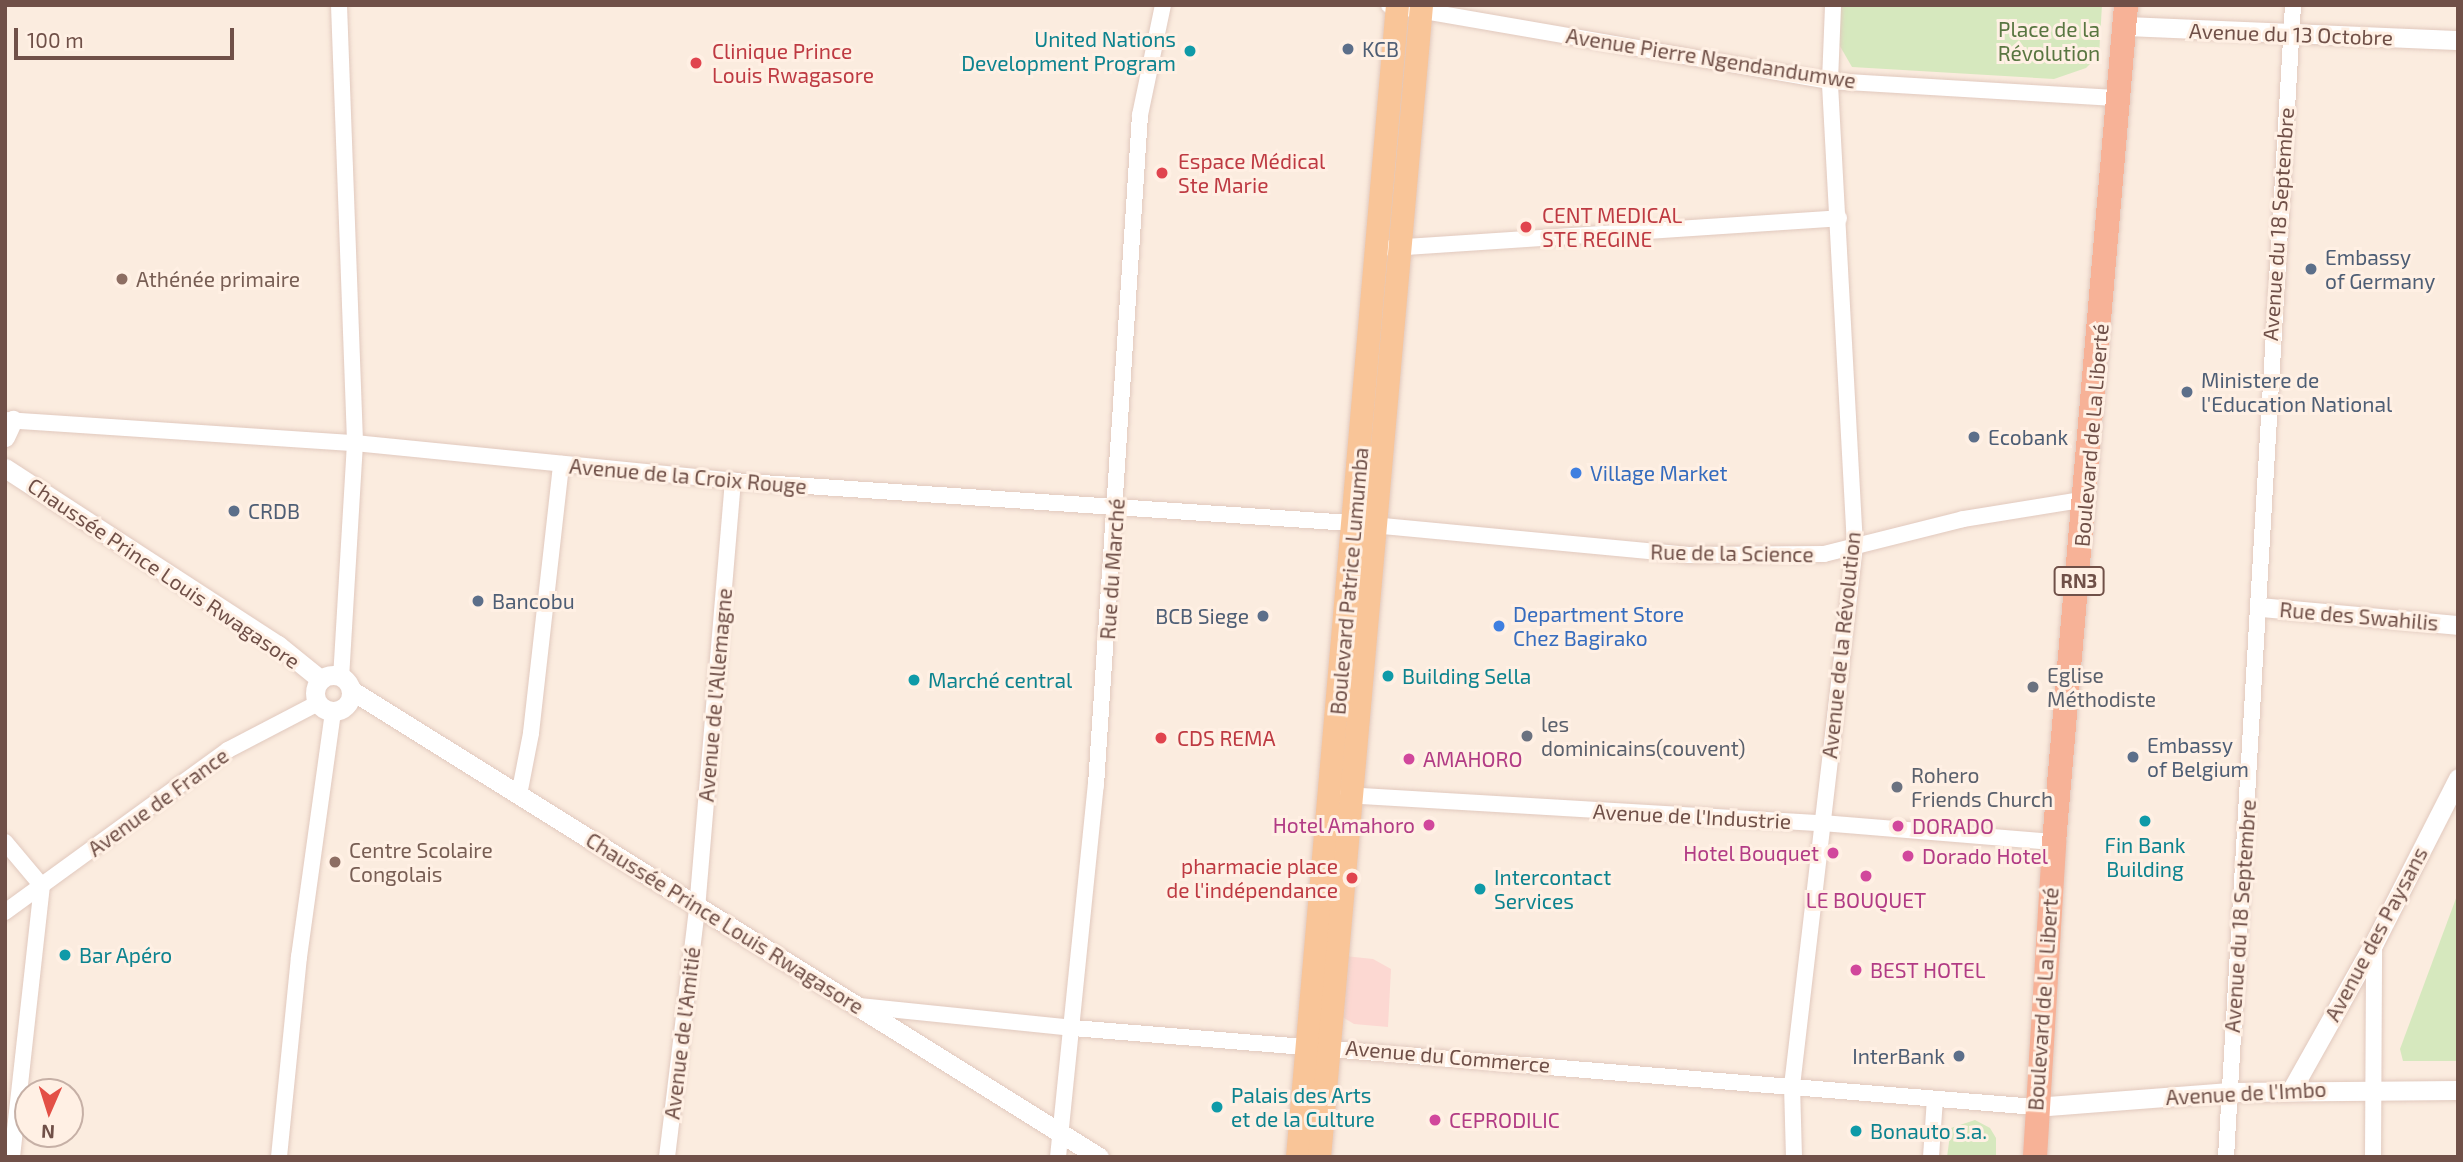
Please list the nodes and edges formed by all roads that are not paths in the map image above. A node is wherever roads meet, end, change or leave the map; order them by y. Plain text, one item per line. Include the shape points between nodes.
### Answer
1 (339, 5) edge
2 (1163, 5) edge
3 (1833, 5) edge
4 (2293, 5) edge
5 (1395, 6) edge
6 (1420, 8) edge
7 (2125, 16) edge
8 (2289, 36) junction
9 (2458, 40) edge
10 (1830, 81) junction
11 (2120, 98) junction
12 (1839, 218) junction
13 (1390, 248) junction
14 (8, 426) edge
15 (355, 443) junction
16 (561, 464) junction
17 (5, 468) edge
18 (733, 481) junction
19 (2087, 499) junction
20 (1117, 506) junction
21 (1362, 525) junction
22 (1855, 546) junction
23 (2260, 607) junction
24 (2458, 625) edge
25 (321, 680) junction
26 (346, 684) junction
27 (325, 707) junction
28 (2458, 778) edge
29 (1340, 794) junction
30 (519, 795) junction
31 (1821, 823) junction
32 (5, 842) edge
33 (2054, 842) junction
34 (42, 886) junction
35 (697, 909) junction
36 (5, 912) edge
37 (2374, 943) junction
38 (860, 1006) junction
39 (1073, 1028) junction
40 (1319, 1045) junction
41 (1791, 1086) junction
42 (2292, 1089) junction
43 (2374, 1089) junction
44 (2458, 1090) edge
45 (2229, 1092) junction
46 (1935, 1099) junction
47 (2035, 1107) junction
48 (1060, 1133) junction
49 (12, 1157) edge
50 (279, 1157) edge
51 (667, 1157) edge
52 (1058, 1157) edge
53 (1099, 1157) edge
54 (1297, 1157) edge
55 (1320, 1157) edge
56 (1794, 1157) edge
57 (1931, 1157) edge
58 (2035, 1157) edge
59 (2226, 1157) edge
60 (2372, 1157) edge

1 - 15 street
2 - 20 street, Rue du Marché via 1140,115
3 - 10 street, Avenue de la Révolution
4 - 8 street, Avenue du 18 Septembre
5 - 6 street, Avenue Pierre Ngendandumwe
5 - 13 main road, Boulevard Patrice Lumumba
6 - 10 street, Avenue Pierre Ngendandumwe
6 - 13 main road, Boulevard Patrice Lumumba
7 - 8 street, Avenue du 13 Octobre
7 - 11 highway, Boulevard de La Liberté / RN3
8 - 9 street, Avenue du 13 Octobre
8 - 23 street, Avenue du 18 Septembre
10 - 11 street, Avenue Pierre Ngendandumwe
10 - 12 street, Avenue de la Révolution
11 - 19 highway, Boulevard de La Liberté / RN3
12 - 13 street
12 - 22 street, Avenue de la Révolution
13 - 21 main road, Boulevard Patrice Lumumba
14 - 15 street, Avenue de la Croix Rouge
15 - 16 street, Avenue de la Croix Rouge
15 - 26 street
16 - 18 street, Avenue de la Croix Rouge
16 - 30 street via 531,733
17 - 25 street, Chaussée Prince Louis Rwagasore via 278,645
18 - 20 street, Avenue de la Croix Rouge
18 - 35 street, Avenue de l'Allemagne
19 - 22 street, Rue de la Science via 1963,519
19 - 33 highway, Boulevard de La Liberté / RN3
20 - 21 street, Avenue de la Croix Rouge
20 - 39 street, Rue du Marché
21 - 22 street, Rue de la Science via 1688,555 1824,554
21 - 29 main road, Boulevard Patrice Lumumba
22 - 31 street, Avenue de la Révolution
23 - 24 street, Rue des Swahilis
23 - 45 street, Avenue du 18 Septembre
25 - 26 street
25 - 27 street via 314,692
26 - 27 street via 344,707
26 - 30 street, Chaussée Prince Louis Rwagasore
27 - 34 street, Avenue de France via 228,750
27 - 50 street
28 - 37 street, Avenue des Paysans
29 - 31 street, Avenue de l'Industrie
29 - 40 main road, Boulevard Patrice Lumumba
30 - 35 street, Chaussée Prince Louis Rwagasore
31 - 33 street, Avenue de l'Industrie
31 - 41 street, Avenue de la Révolution
32 - 34 street
33 - 47 highway, Boulevard de La Liberté / RN3
34 - 36 street, Avenue de France
34 - 49 street
35 - 38 street, Chaussée Prince Louis Rwagasore
35 - 51 street, Avenue de l'Amitié
37 - 42 street, Avenue des Paysans
37 - 43 street
38 - 39 street, Avenue du Commerce
38 - 48 street, Chaussée Prince Louis Rwagasore
39 - 40 street, Avenue du Commerce
39 - 48 street, Rue du Marché
40 - 41 street, Avenue du Commerce
40 - 54 main road, Boulevard Patrice Lumumba
40 - 55 main road, Boulevard Patrice Lumumba
41 - 46 street, Avenue du Commerce
41 - 56 street, Avenue de la Révolution
42 - 43 street, Avenue de l'Imbo
42 - 45 street, Avenue de l'Imbo
43 - 44 street, Avenue de l'Imbo
43 - 60 street
45 - 47 street, Avenue de l'Imbo
45 - 59 street, Avenue du 18 Septembre
46 - 47 street, Avenue du Commerce
46 - 57 street
47 - 58 highway, Boulevard de La Liberté / RN3
48 - 52 street, Rue du Marché
48 - 53 street, Chaussée Prince Louis Rwagasore

